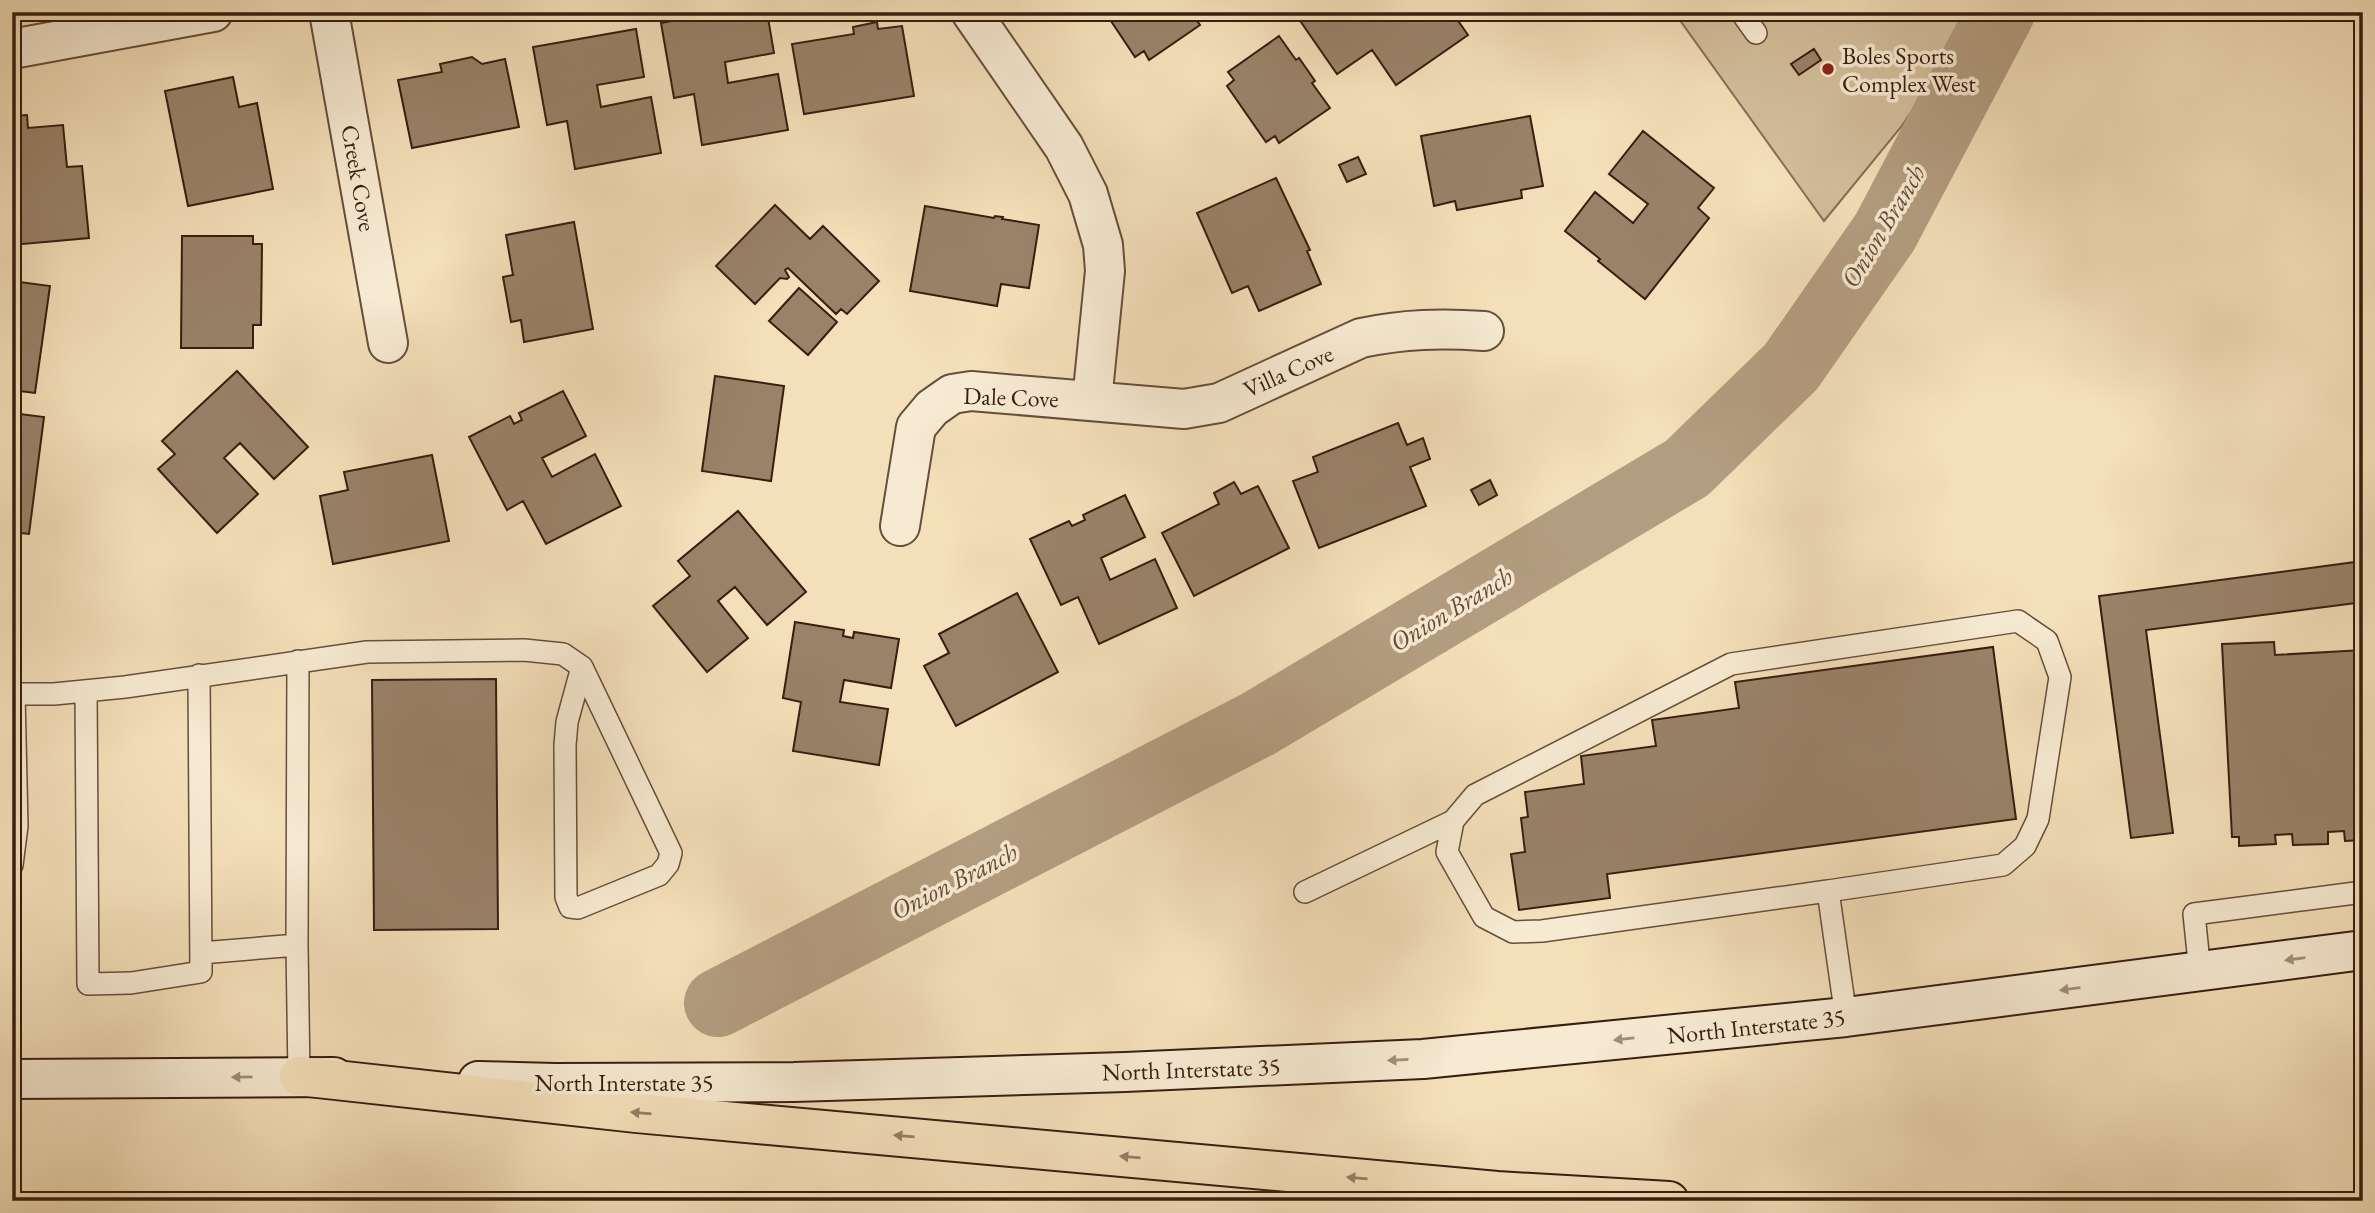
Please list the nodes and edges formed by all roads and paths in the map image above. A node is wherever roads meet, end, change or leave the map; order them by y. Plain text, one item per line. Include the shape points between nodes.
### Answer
1 (213, 12) edge
2 (329, 12) edge
3 (971, 12) edge
4 (1741, 12) edge
5 (1756, 33) dead end
6 (12, 49) edge
7 (1484, 331) dead end
8 (388, 343) dead end
9 (1092, 401) junction
10 (900, 526) dead end
11 (298, 661) junction
12 (583, 667) junction
13 (199, 675) junction
14 (86, 691) junction
15 (13, 694) edge
16 (1453, 821) junction
17 (12, 865) edge
18 (1828, 891) junction
19 (1305, 892) dead end
20 (2363, 892) edge
21 (297, 946) junction
22 (2363, 950) edge
23 (201, 953) junction
24 (2200, 972) junction
25 (1846, 1017) junction
26 (299, 1076) junction
27 (12, 1079) edge
28 (1669, 1201) edge

1 - 6 main road
2 - 8 main road, Creek Cove
3 - 9 main road via 1064,147 1088,194 1105,271
4 - 5 lane
7 - 9 main road, Villa Cove via 1435,328 1362,338 1219,403 1184,409
9 - 10 main road, Dale Cove via 971,391 952,394 916,427
11 - 12 lane via 367,652 524,650 563,654
11 - 13 lane
11 - 21 lane
12 - 12 lane via 671,853 659,875 578,908 570,907 566,897 565,744
13 - 14 lane
13 - 23 lane
14 - 15 lane
14 - 23 lane via 88,984 131,983 201,972
15 - 17 lane via 17,825
16 - 18 lane via 1447,852 1484,917 1513,932
16 - 18 lane via 1475,795 1731,664 2018,621 2046,641 2060,677 2038,819 2025,846 2003,865
16 - 19 lane
18 - 25 lane
20 - 24 lane via 2194,914
21 - 23 lane
21 - 26 lane
22 -> 24 main road, North Interstate 35
24 -> 25 main road, North Interstate 35
25 -> 26 main road, North Interstate 35 via 1423,1059 1125,1072 794,1082 555,1083
26 -> 27 main road, North Interstate 35
28 -> 26 highway via 1497,1191 636,1113

